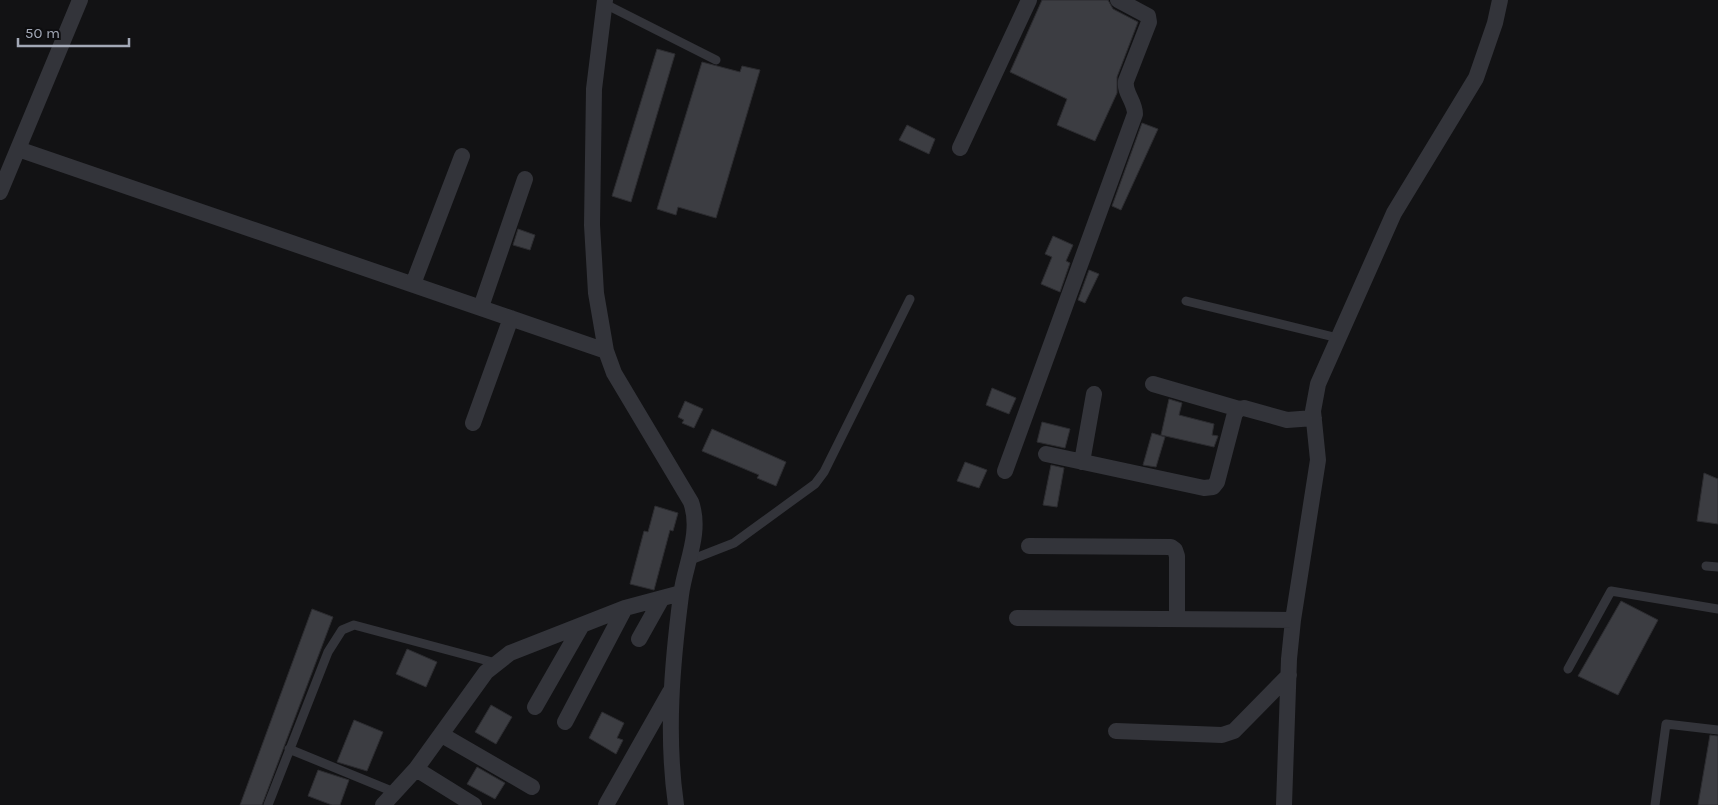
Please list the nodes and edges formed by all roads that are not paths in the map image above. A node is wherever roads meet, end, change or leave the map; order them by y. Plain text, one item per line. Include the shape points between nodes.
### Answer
1 (80, 0) edge
2 (1029, 0) edge
3 (1118, 0) edge
4 (1500, 0) edge
5 (605, 2) edge
6 (716, 60) dead end
7 (960, 148) dead end
8 (18, 149) junction
9 (462, 156) dead end
10 (525, 179) dead end
11 (0, 192) edge
12 (413, 284) junction
13 (910, 299) dead end
14 (1186, 301) dead end
15 (482, 307) junction
16 (511, 318) junction
17 (1338, 338) junction
18 (606, 352) junction
19 (1153, 384) dead end
20 (1094, 394) dead end
21 (1239, 409) junction
22 (1314, 418) junction
23 (473, 423) dead end
24 (1046, 454) dead end
25 (1082, 462) junction
26 (1004, 471) dead end
27 (1029, 546) dead end
28 (688, 561) junction
29 (1706, 566) dead end
30 (1718, 567) edge
31 (681, 593) junction
32 (662, 598) junction
33 (625, 608) junction
34 (1718, 609) edge
35 (1017, 618) dead end
36 (1177, 619) junction
37 (1292, 620) junction
38 (582, 625) junction
39 (639, 639) dead end
40 (496, 663) junction
41 (1568, 669) dead end
42 (1288, 675) junction
43 (670, 692) junction
44 (535, 707) dead end
45 (565, 722) dead end
46 (1718, 730) edge
47 (1116, 732) dead end
48 (442, 735) junction
49 (289, 749) junction
50 (416, 769) junction
51 (532, 787) dead end
52 (394, 792) junction
53 (455, 800) edge
54 (268, 805) edge
55 (383, 805) edge
56 (474, 805) edge
57 (606, 805) edge
58 (676, 805) edge
59 (1284, 805) edge
60 (1655, 805) edge

1 - 8 street
2 - 7 street
3 - 26 street via 1143,12 1149,22 1126,81 1125,88 1135,106 1135,114
4 - 17 street via 1476,78 1394,213
5 - 6 lane
5 - 18 street via 594,89 592,225 596,293
8 - 11 street
8 - 12 street
9 - 12 street
10 - 15 street
12 - 15 street
13 - 28 lane via 824,472 815,484 734,543
14 - 17 lane
15 - 16 street
16 - 18 street
16 - 23 street
17 - 22 street via 1318,384
18 - 28 street via 614,372 691,502 695,531
19 - 21 street
20 - 25 street
21 - 22 street via 1287,420
21 - 25 street via 1217,482 1212,486 1204,488
22 - 37 street via 1318,460
24 - 25 street
27 - 36 street via 1171,547 1178,556
28 - 31 street
29 - 30 lane
31 - 32 street
31 - 43 street
32 - 33 street
32 - 39 street
33 - 38 street
33 - 45 street
34 - 41 lane via 1612,591
35 - 36 street
36 - 37 street
37 - 42 street
38 - 40 street via 510,653
38 - 44 street
40 - 48 street via 486,672
40 - 49 lane via 354,625 342,630 328,652
42 - 47 street via 1234,731 1222,735
42 - 59 street
43 - 57 street
43 - 58 street
46 - 60 lane via 1666,724
48 - 50 street
48 - 51 street
49 - 52 lane
49 - 54 lane
50 - 52 street
50 - 53 street
52 - 55 street
53 - 56 street

